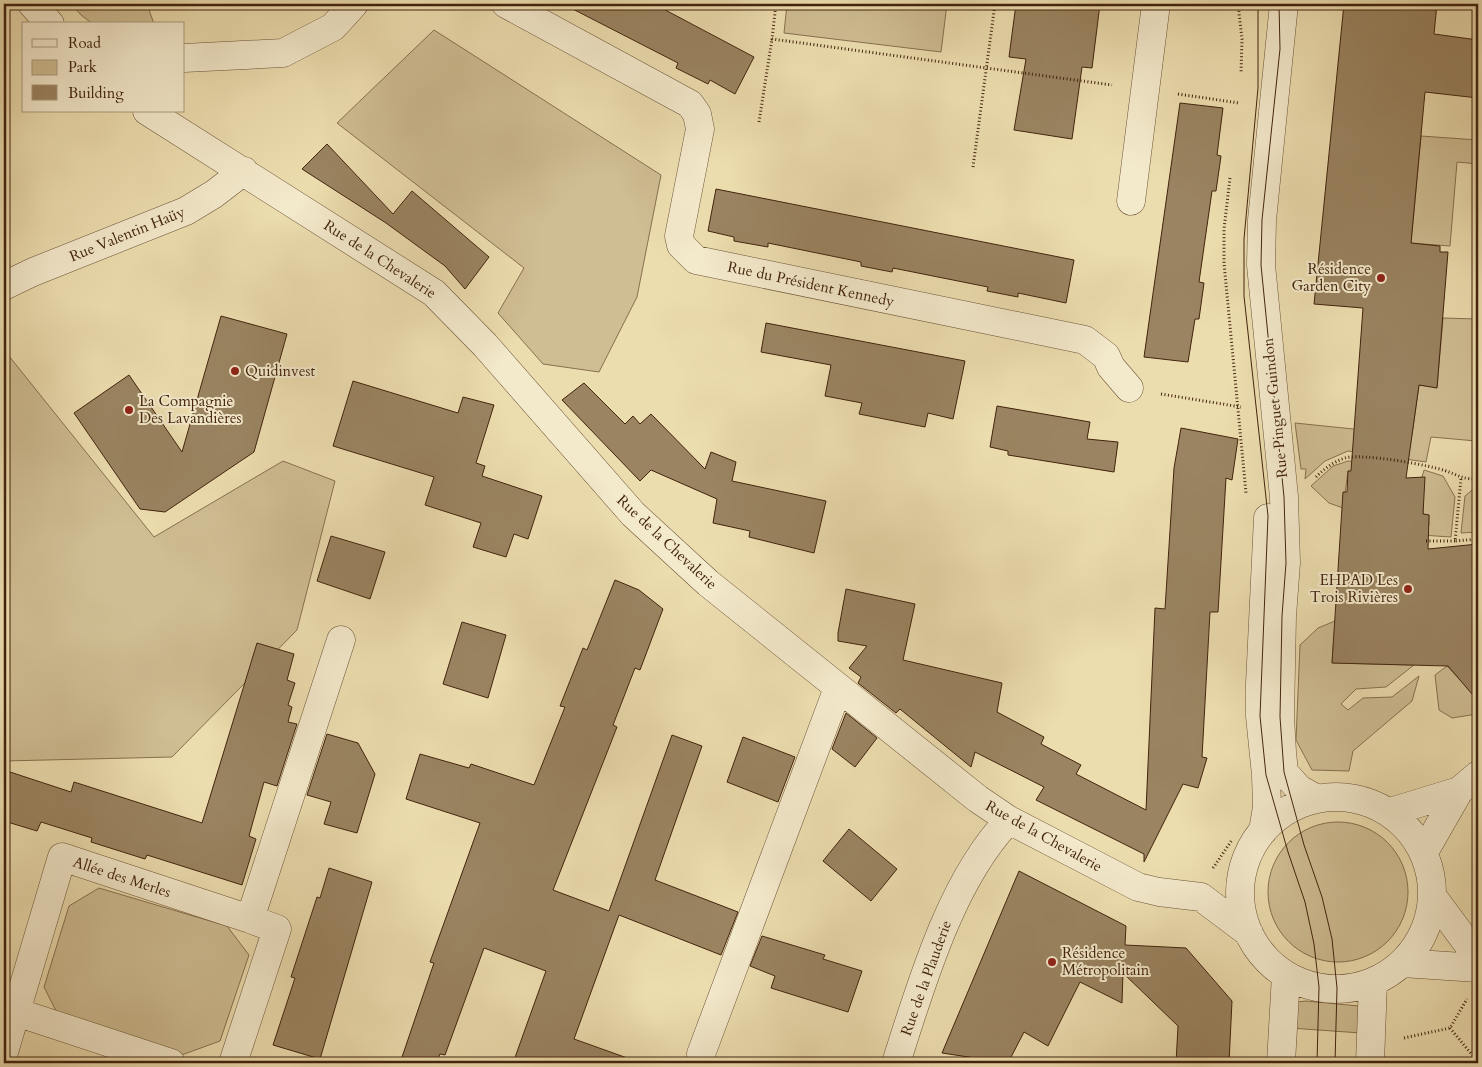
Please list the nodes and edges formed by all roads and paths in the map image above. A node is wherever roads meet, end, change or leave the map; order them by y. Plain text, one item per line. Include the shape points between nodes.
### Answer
1 (32, 4) edge
2 (354, 4) edge
3 (506, 4) edge
4 (776, 4) edge
5 (995, 4) edge
6 (1156, 4) edge
7 (1238, 4) edge
8 (1284, 4) edge
9 (48, 22) edge
10 (772, 39) junction
11 (185, 58) edge
12 (985, 68) junction
13 (1145, 89) junction
14 (1245, 90) junction
15 (149, 112) edge
16 (1238, 112) dead end
17 (759, 122) dead end
18 (973, 166) dead end
19 (244, 171) junction
20 (1231, 174) dead end
21 (1131, 201) dead end
22 (4, 286) edge
23 (1129, 388) joint
24 (1248, 404) junction
25 (1314, 478) dead end
26 (1461, 479) junction
27 (1478, 479) edge
28 (1246, 497) dead end
29 (1478, 539) edge
30 (1426, 541) dead end
31 (1455, 541) junction
32 (341, 640) dead end
33 (838, 688) junction
34 (1468, 783) edge
35 (1315, 798) junction
36 (1390, 812) junction
37 (1009, 820) junction
38 (1250, 843) junction
39 (1424, 852) junction
40 (1201, 897) junction
41 (1433, 897) junction
42 (250, 920) junction
43 (1249, 933) junction
44 (1478, 958) edge
45 (1402, 963) junction
46 (1478, 968) edge
47 (1286, 975) junction
48 (1372, 982) junction
49 (1469, 997) dead end
50 (16, 1012) junction
51 (1450, 1028) junction
52 (4, 1052) edge
53 (701, 1054) dead end
54 (1371, 1054) edge
55 (1478, 1062) edge
56 (171, 1063) edge
57 (233, 1063) edge
58 (896, 1063) edge
59 (1281, 1063) edge

1 - 9 street
2 - 11 street via 333,27 283,53
3 - 23 street, Rue du Président Kennedy via 690,104 697,114 700,129 680,236 681,246 696,260 1085,340 1106,356 1111,368
4 - 10 path
5 - 12 path
6 - 13 street
7 - 14 path
8 - 35 street, Rue Pinguet Guindon via 1262,220 1261,265 1284,497 1286,563 1280,717 1284,772 1299,789
10 - 12 path
10 - 17 path
12 - 13 path
12 - 18 path
13 - 14 path
13 - 21 street
14 - 16 path
14 - 24 street via 1244,296
15 - 19 street, Rue de la Chevalerie
19 - 22 street, Rue Valentin Haüy via 186,210
19 - 33 street, Rue de la Chevalerie via 434,293 485,344 632,514 708,582
20 - 24 path via 1224,229 1224,263
23 - 24 path
24 - 28 path
24 - 38 street via 1268,516 1260,684 1267,807
25 - 26 path via 1328,466 1347,458 1417,465 1450,472
26 - 27 path
26 - 31 path
29 - 31 path
30 - 31 path
32 - 42 street
33 - 37 street, Rue de la Chevalerie
33 - 53 street
34 - 36 street
34 - 39 street
35 - 36 street via 1341,796 1367,801
35 - 38 street via 1286,811
36 - 39 street via 1410,830
37 - 40 street, Rue de la Chevalerie via 1138,887
37 - 58 street, Rue de la Plauderie via 989,841 943,926
38 - 40 street
38 - 40 path via 1216,861
38 - 43 street via 1240,902
39 - 41 street via 1431,874
40 - 43 street
41 - 44 street
41 - 45 street via 1422,937
42 - 50 street, Allée des Merles via 62,857
42 - 57 street, Allée des Merles via 278,929
43 - 47 street via 1264,957
45 - 46 street
45 - 48 street
47 - 48 street via 1314,986 1344,989
47 - 59 street
48 - 54 street
49 - 51 path
50 - 52 street, Allée des Merles
50 - 56 street
51 - 54 path
51 - 55 path

